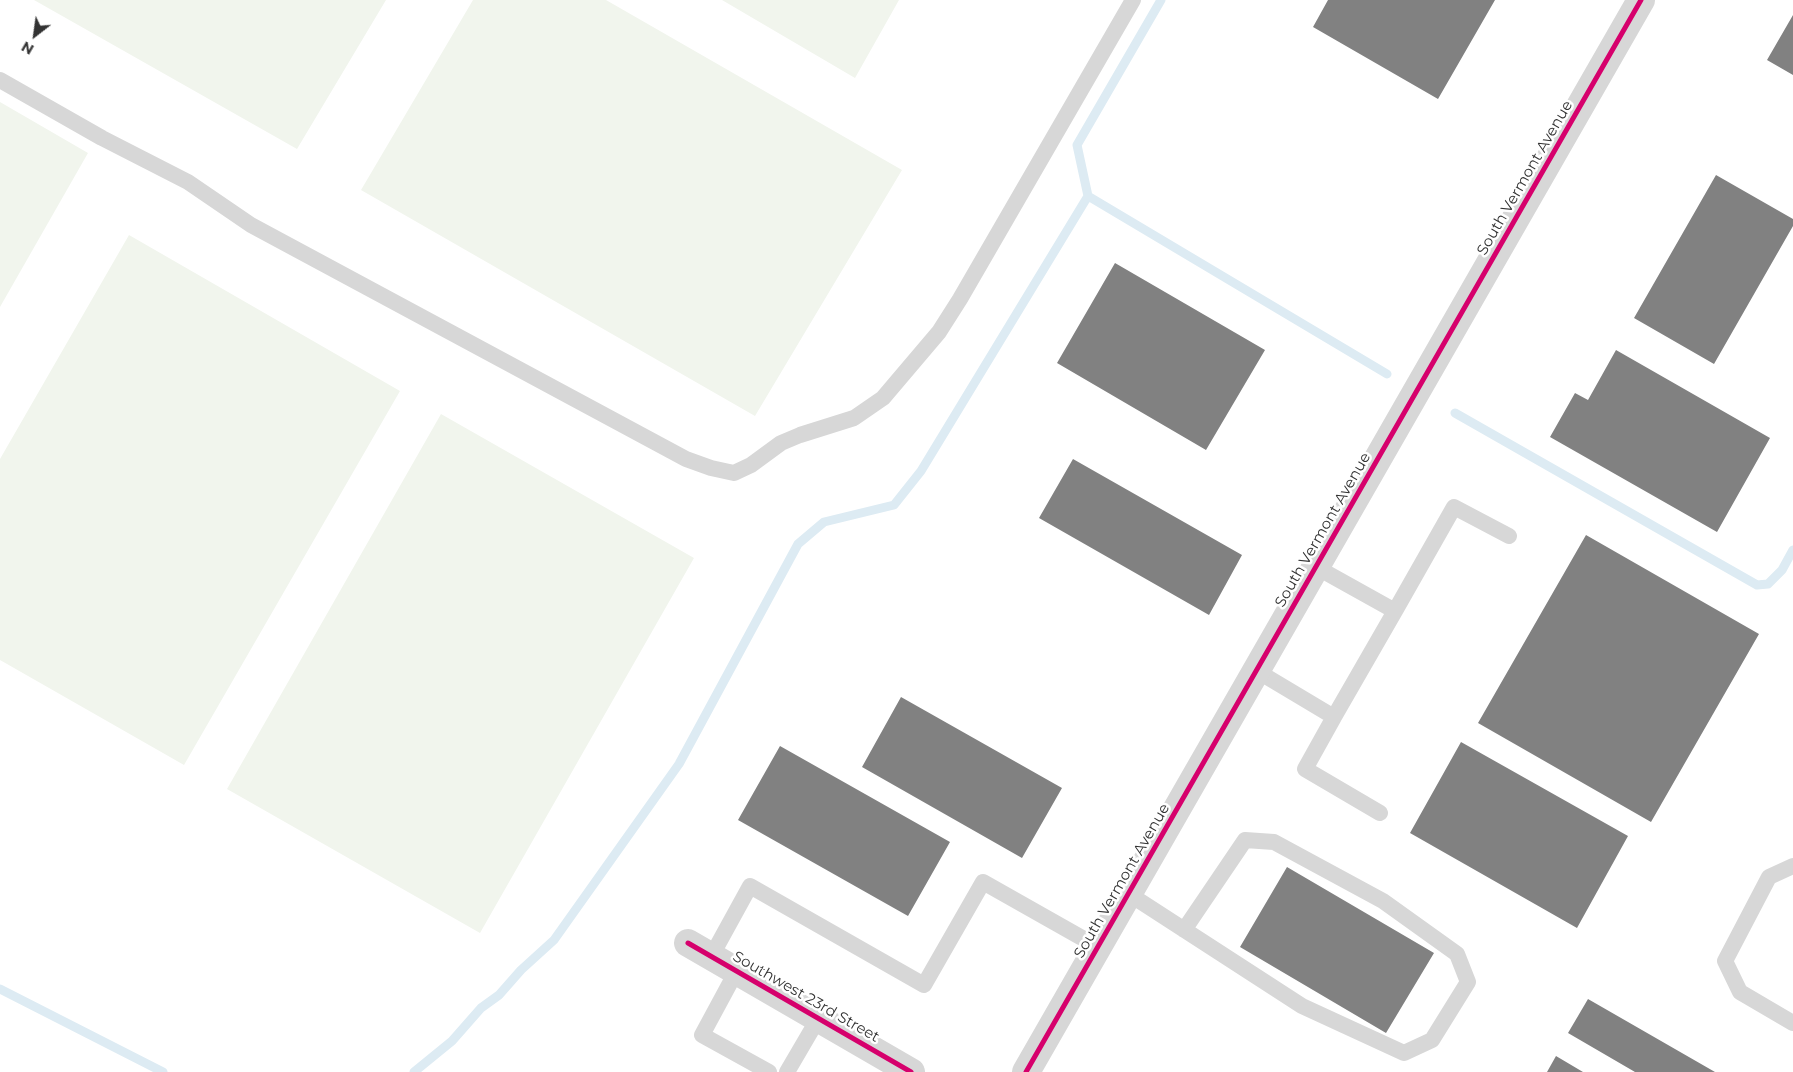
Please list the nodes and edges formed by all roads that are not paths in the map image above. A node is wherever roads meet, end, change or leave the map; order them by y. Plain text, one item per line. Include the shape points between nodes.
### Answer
1 (1133, 0) edge
2 (1642, 0) edge
3 (0, 80) edge
4 (1509, 536) dead end
5 (1316, 568) junction
6 (1395, 611) junction
7 (1256, 671) junction
8 (1334, 717) junction
9 (1380, 812) dead end
10 (1793, 866) edge
11 (1129, 894) junction
12 (1184, 930) junction
13 (688, 943) dead end
14 (1098, 946) junction
15 (711, 957) junction
16 (736, 972) junction
17 (818, 1018) junction
18 (1793, 1023) edge
19 (769, 1072) edge
20 (787, 1072) edge
21 (912, 1072) edge
22 (1026, 1072) edge

1 - 3 lane via 939,332 882,398 854,418 781,443 734,473 711,468 677,454 251,225 188,182
2 - 5 street, South Vermont Avenue
4 - 6 lane via 1454,507
5 - 6 lane
5 - 7 street, South Vermont Avenue
6 - 8 lane
7 - 8 lane
7 - 11 street, South Vermont Avenue
8 - 9 lane via 1305,769
10 - 18 lane via 1769,877 1725,961 1740,992
11 - 12 lane
11 - 14 street, South Vermont Avenue
12 - 12 lane via 1302,1006 1404,1053 1432,1040 1468,982 1457,954 1383,901 1274,842 1245,840
13 - 15 street, Southwest 23rd Street
14 - 15 lane via 983,882 924,985 750,886
14 - 22 street, South Vermont Avenue
15 - 16 street, Southwest 23rd Street
16 - 17 street, Southwest 23rd Street
16 - 19 lane via 702,1035
17 - 20 lane
17 - 21 street, Southwest 23rd Street

